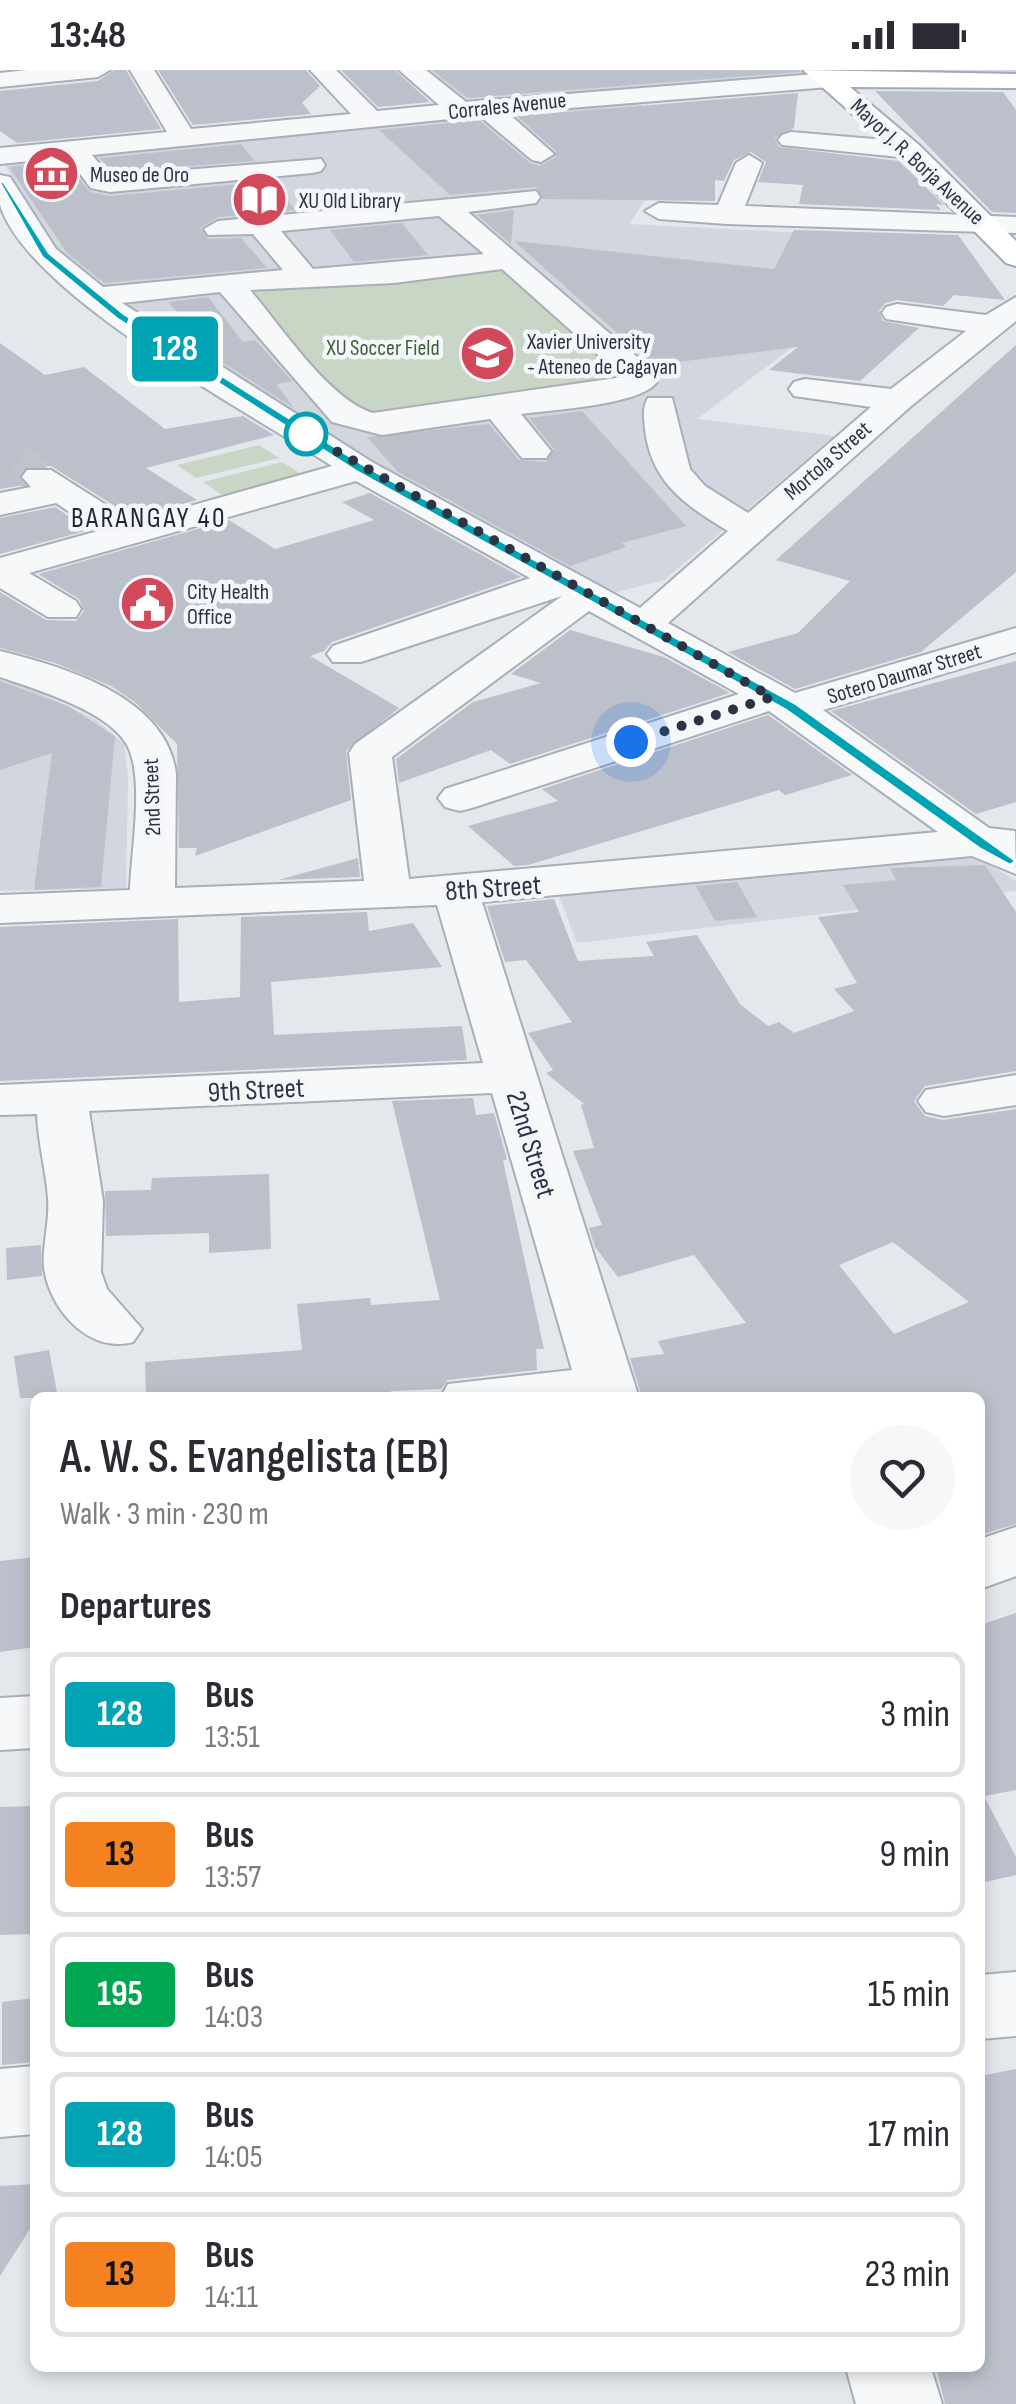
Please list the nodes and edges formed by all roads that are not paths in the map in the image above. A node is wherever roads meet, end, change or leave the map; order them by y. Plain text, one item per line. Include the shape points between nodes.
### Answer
1 (98, 70) edge
2 (142, 70) edge
3 (322, 70) edge
4 (461, 73) dead end
5 (416, 74) edge
6 (822, 75) edge
7 (564, 79) dead end
8 (0, 80) edge
9 (1016, 80) edge
10 (635, 93) junction
11 (584, 98) junction
12 (473, 109) junction
13 (666, 117) dead end
14 (372, 119) junction
15 (279, 129) junction
16 (184, 139) junction
17 (790, 140) dead end
18 (74, 149) junction
19 (909, 150) junction
20 (540, 154) dead end
21 (0, 156) edge
22 (749, 163) dead end
23 (312, 164) junction
24 (0, 183) edge
25 (526, 197) dead end
26 (445, 207) junction
27 (658, 211) dead end
28 (358, 214) junction
29 (728, 216) junction
30 (261, 226) junction
31 (1003, 226) edge
32 (218, 229) dead end
33 (37, 245) junction
34 (0, 250) edge
35 (1016, 257) edge
36 (508, 260) junction
37 (305, 278) junction
38 (228, 282) junction
39 (94, 298) junction
40 (898, 313) dead end
41 (1004, 316) edge
42 (948, 319) junction
43 (932, 373) junction
44 (805, 390) dead end
45 (898, 400) junction
46 (660, 405) dead end
47 (496, 406) junction
48 (382, 425) junction
49 (313, 438) junction
50 (534, 451) dead end
51 (360, 468) junction
52 (278, 492) junction
53 (318, 510) dead end
54 (748, 528) junction
55 (129, 534) junction
56 (0, 542) edge
57 (577, 586) junction
58 (62, 609) dead end
59 (644, 623) junction
60 (1016, 640) edge
61 (347, 654) dead end
62 (0, 663) edge
63 (781, 702) junction
64 (460, 798) dead end
65 (1006, 847) edge
66 (456, 891) junction
67 (388, 893) junction
68 (152, 902) junction
69 (0, 909) edge
70 (512, 1078) junction
71 (1016, 1090) edge
72 (65, 1098) junction
73 (0, 1100) edge
74 (944, 1102) dead end
75 (113, 1330) dead end
76 (608, 1392) edge
77 (1016, 1548) edge
78 (985, 1564) edge
79 (30, 1722) edge
80 (0, 1724) edge
81 (1016, 2004) edge
82 (985, 2007) edge
83 (30, 2100) edge
84 (0, 2103) edge
85 (890, 2372) edge
86 (899, 2404) edge

1 - 8 street
2 - 16 street
3 - 14 street
4 - 5 street
5 - 12 street
6 - 9 main road, Corrales Avenue
6 - 10 street, Corrales Avenue
6 - 19 main road, Mayor J. R. Borja Avenue
7 - 11 street
10 - 11 street, Corrales Avenue
10 - 13 street
11 - 12 street, Corrales Avenue
12 - 14 street, Corrales Avenue
12 - 20 street
14 - 15 street, Corrales Avenue
15 - 16 street, Corrales Avenue
15 - 23 street
16 - 18 street, Corrales Avenue
17 - 19 street
18 - 21 street, Corrales Avenue
18 - 23 street via 110,184
19 - 31 main road, Mayor J. R. Borja Avenue
22 - 29 street
23 - 28 street
24 - 33 street
25 - 26 street
26 - 28 street
26 - 36 street
27 - 29 street
28 - 30 street
29 - 31 street
30 - 32 street
30 - 37 street
31 - 35 main road, Mayor J. R. Borja Avenue
33 - 34 street
33 - 39 street
36 - 37 street
36 - 47 street via 641,382
37 - 38 street
38 - 39 street
38 - 48 street via 335,408
39 - 49 street
40 - 42 street
41 - 42 street
41 - 43 street, Mortola Street
42 - 43 street via 898,360
43 - 45 street, Mortola Street
44 - 45 street
45 - 54 street, Mortola Street
46 - 54 street via 667,466 686,490
47 - 48 street
47 - 50 street
48 - 49 street
49 - 51 street
51 - 52 street
51 - 57 street
52 - 53 street
52 - 55 street
54 - 59 street, Mortola Street
55 - 56 street
55 - 56 street via 49,484
56 - 58 street
57 - 59 street
57 - 61 street
57 - 67 street via 370,753
59 - 63 street
60 - 63 street, Sotero Daumar Street
62 - 68 street, 2nd Street via 107,705 153,752
63 - 64 street, Sotero Daumar Street
63 - 65 street
65 - 66 street, 8th Street
66 - 67 street, 8th Street
66 - 70 street, 22nd Street
67 - 68 street, 8th Street
68 - 69 street, 8th Street
70 - 72 street, 9th Street
70 - 76 street, 22nd Street
71 - 74 street
72 - 73 street, 9th Street
72 - 75 street via 76,1216 72,1270 86,1303
77 - 78 street
79 - 80 street
81 - 82 street
83 - 84 street
85 - 86 street

